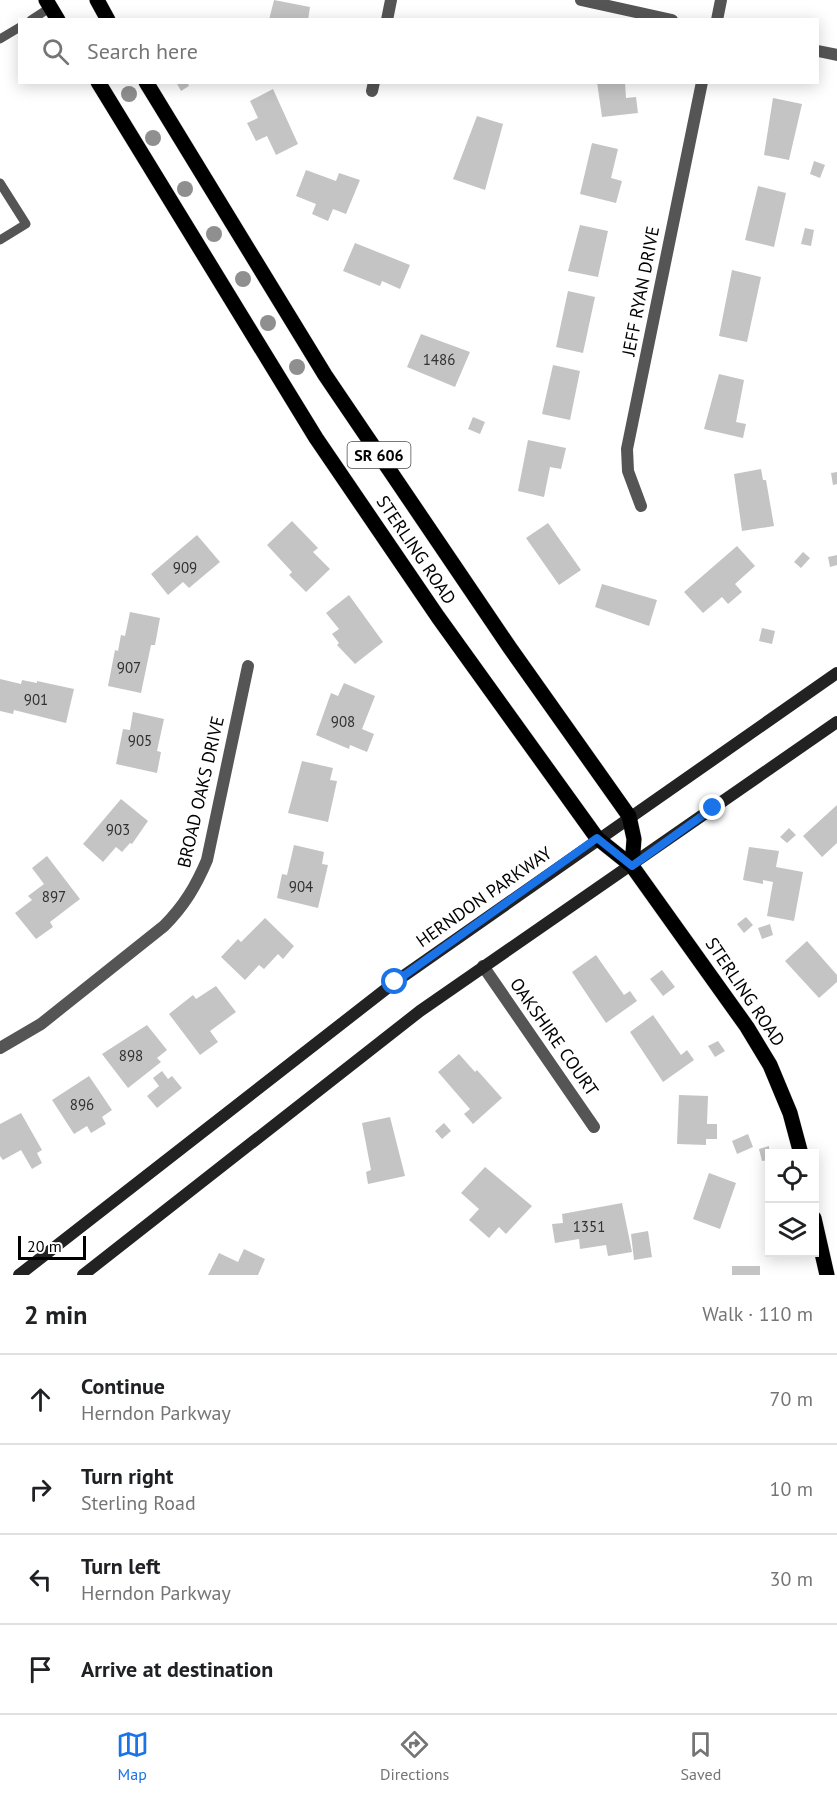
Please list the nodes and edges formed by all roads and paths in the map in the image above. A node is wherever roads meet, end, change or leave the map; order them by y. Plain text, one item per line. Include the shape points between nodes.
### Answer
1 (97, 0) edge
2 (391, 0) edge
3 (581, 0) edge
4 (721, 0) edge
5 (52, 9) edge
6 (35, 18) edge
7 (107, 18) edge
8 (387, 18) edge
9 (663, 18) edge
10 (717, 18) edge
11 (18, 28) edge
12 (0, 39) edge
13 (819, 51) edge
14 (837, 55) edge
15 (99, 84) edge
16 (147, 84) edge
17 (702, 84) edge
18 (0, 183) edge
19 (0, 240) edge
20 (641, 506) dead end
21 (248, 666) dead end
22 (837, 673) edge
23 (837, 722) edge
24 (629, 816) junction
25 (597, 838) junction
26 (632, 866) junction
27 (483, 966) junction
28 (0, 1048) edge
29 (594, 1127) dead end
30 (800, 1149) edge
31 (819, 1240) edge
32 (19, 1275) edge
33 (83, 1275) edge
34 (827, 1275) edge

1 - 7 main road
2 - 8 street
3 - 9 street
4 - 10 street
5 - 6 lane
11 - 12 lane
13 - 14 street
15 - 25 main road, STERLING ROAD / SR 606 via 316,438 438,617
16 - 24 main road, STERLING ROAD / SR 606 via 325,375
17 - 20 street, JEFF RYAN DRIVE via 627,449 628,471
18 - 19 lane via 26,224
21 - 28 street, BROAD OAKS DRIVE via 207,860 196,886 164,926 41,1024
22 - 24 main road, HERNDON PARKWAY
23 - 26 main road
24 - 25 main road, HERNDON PARKWAY
24 - 26 main road, STERLING ROAD / SR 606 via 634,839
25 - 26 main road, STERLING ROAD / SR 606
25 - 32 main road, HERNDON PARKWAY via 395,982
26 - 27 main road
26 - 30 main road, STERLING ROAD via 770,1065
27 - 29 street, OAKSHIRE COURT
27 - 33 main road
31 - 34 main road

